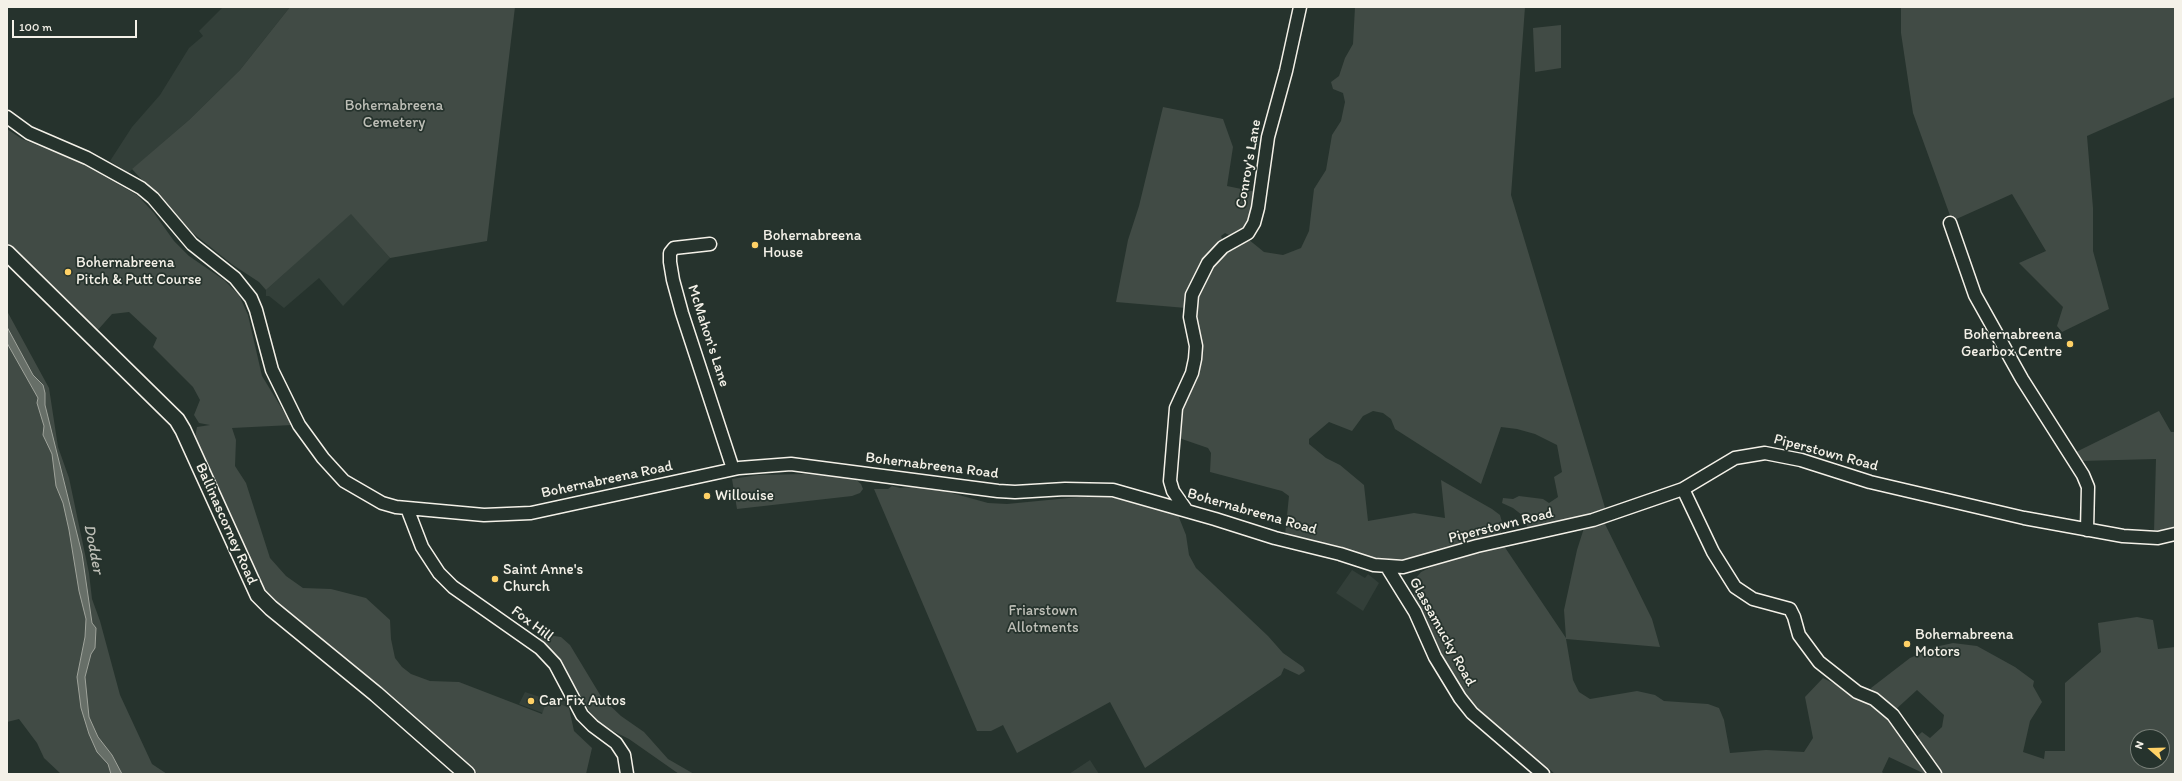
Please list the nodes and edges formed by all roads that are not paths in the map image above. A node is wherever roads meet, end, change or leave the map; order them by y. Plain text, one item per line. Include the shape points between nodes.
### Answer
1 (1300, 7) edge
2 (7, 117) edge
3 (1950, 223) dead end
4 (710, 244) dead end
5 (7, 253) edge
6 (733, 469) junction
7 (1683, 489) junction
8 (407, 508) junction
9 (1187, 511) junction
10 (2087, 530) junction
11 (2175, 534) edge
12 (1386, 567) junction
13 (467, 774) edge
14 (627, 774) edge
15 (1543, 774) edge
16 (1934, 774) edge

1 - 9 street, Conroy's Lane via 1268,137 1254,223 1248,233 1223,247 1208,263 1192,295 1190,317 1196,346 1195,359 1192,373 1176,408 1170,481 1173,491
2 - 8 street, Bohernabreena Road via 29,133 87,158 141,188 153,198 192,244 235,278 248,292 256,310 272,370 290,409 323,458 344,481 357,490 382,502
3 - 10 street via 1975,295 2022,379 2083,475 2088,487
4 - 6 street, McMahon's Lane via 674,248 670,252 670,262 680,306
5 - 13 main road, Ballinascorney Road via 177,420 184,430 258,594 271,608 376,694
6 - 8 street, Bohernabreena Road via 531,513 484,515
6 - 9 street, Bohernabreena Road via 791,464 998,491 1113,490
7 - 10 street, Piperstown Road via 1735,458 1765,453 1801,460 1870,482
7 - 12 street, Piperstown Road via 1593,520 1477,546 1416,564
7 - 16 street via 1713,552 1735,587 1753,599 1790,609 1799,635 1819,662 1857,692 1874,699 1893,716
8 - 14 street, Fox Hill via 422,547 439,573 453,587 540,648 555,664 582,715 616,743 624,755
9 - 12 street, Bohernabreena Road via 1275,538
10 - 11 street, Piperstown Road via 2140,538 2158,538
12 - 15 street, Glassamucky Road via 1415,612 1434,657 1460,698 1472,713

